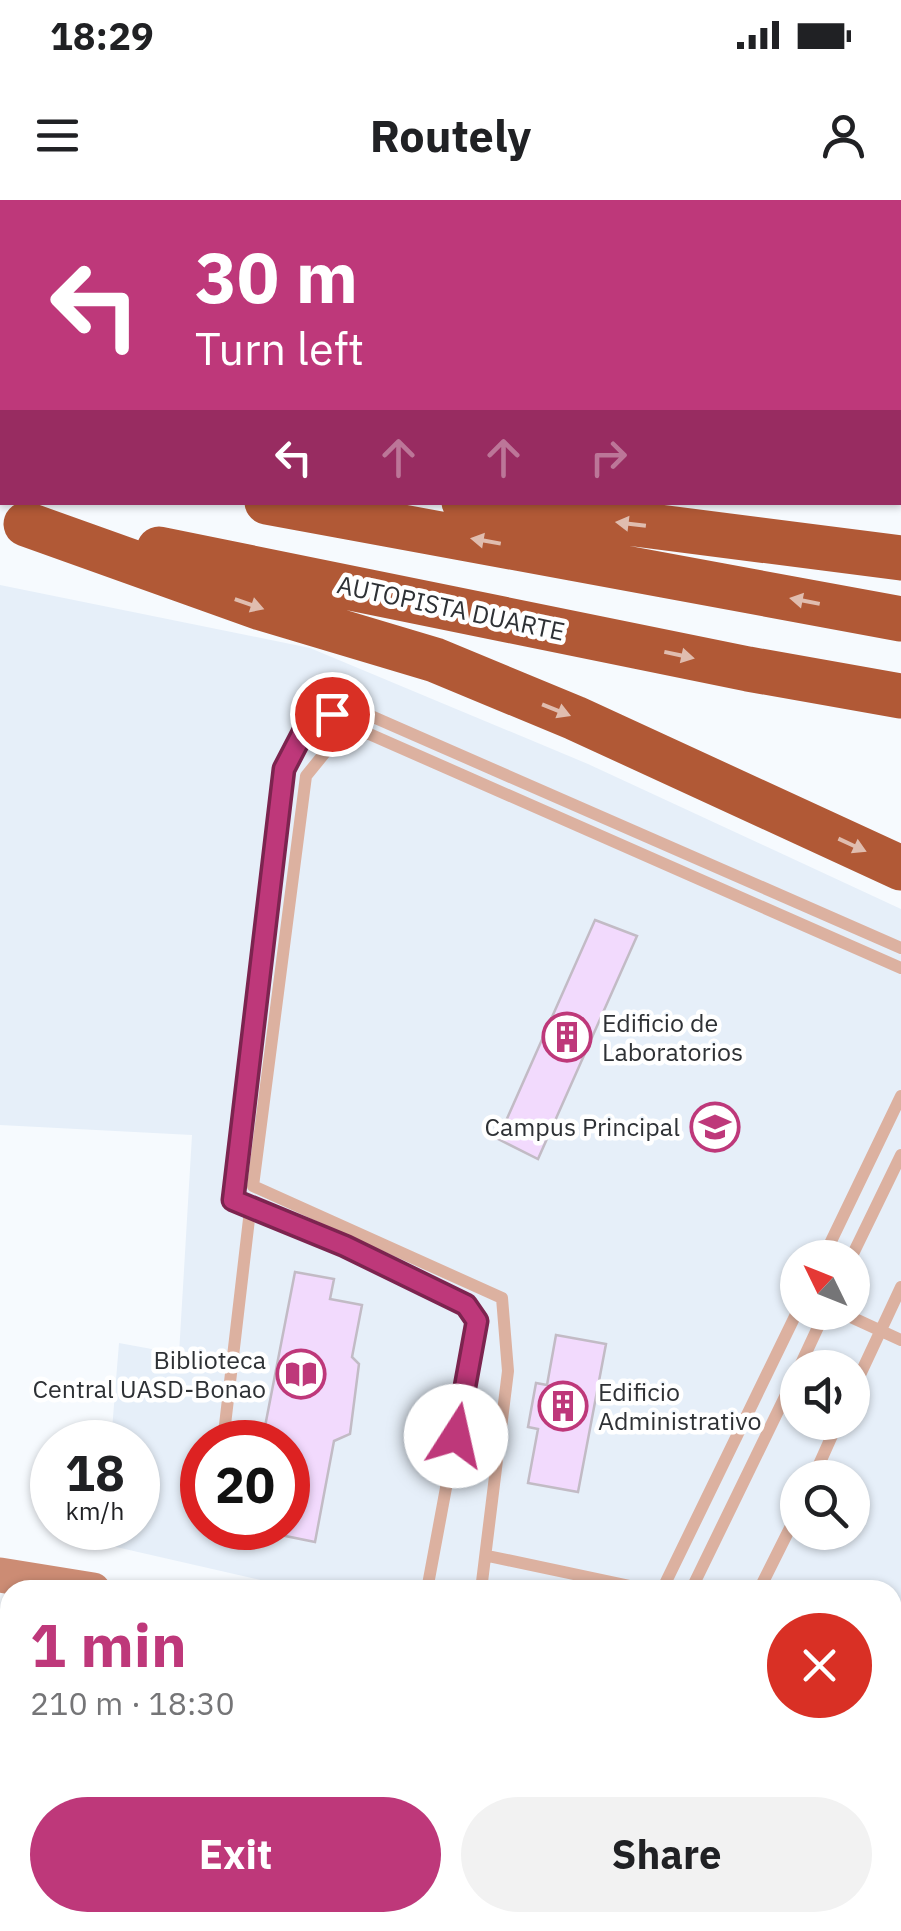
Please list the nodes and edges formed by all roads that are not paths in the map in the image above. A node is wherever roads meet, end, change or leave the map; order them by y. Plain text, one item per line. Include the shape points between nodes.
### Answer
1 (282, 505) edge
2 (495, 505) edge
3 (13, 522) edge
4 (901, 558) edge
5 (901, 619) edge
6 (901, 696) edge
7 (901, 868) edge
8 (901, 948) edge
9 (901, 968) edge
10 (901, 1096) edge
11 (901, 1154) edge
12 (252, 1186) junction
13 (250, 1207) junction
14 (832, 1240) edge
15 (860, 1240) edge
16 (901, 1287) edge
17 (870, 1324) edge
18 (882, 1329) junction
19 (788, 1330) edge
20 (901, 1340) edge
21 (870, 1354) edge
22 (780, 1407) edge
23 (226, 1420) edge
24 (780, 1548) edge
25 (488, 1556) junction
26 (0, 1575) edge
27 (31, 1580) edge
28 (429, 1580) edge
29 (483, 1580) edge
30 (602, 1580) edge
31 (667, 1580) edge
32 (697, 1580) edge
33 (764, 1580) edge

5 -> 1 highway
4 -> 2 highway via 680,523
3 -> 6 highway, AUTOPISTA DUARTE
3 -> 7 highway via 435,660
8 - 13 lane via 355,708 310,719 284,769 233,1200
9 - 12 lane via 367,734 332,744 306,776
10 - 14 lane
11 - 15 lane
12 - 13 lane
12 - 25 lane via 502,1298 508,1371
13 - 23 lane
13 - 28 lane via 466,1305 477,1321
16 - 18 lane
17 - 18 lane
18 - 20 lane
18 - 21 lane
19 - 31 lane
22 - 32 lane
24 - 33 lane
25 - 29 lane
25 - 30 lane
26 - 27 main road

